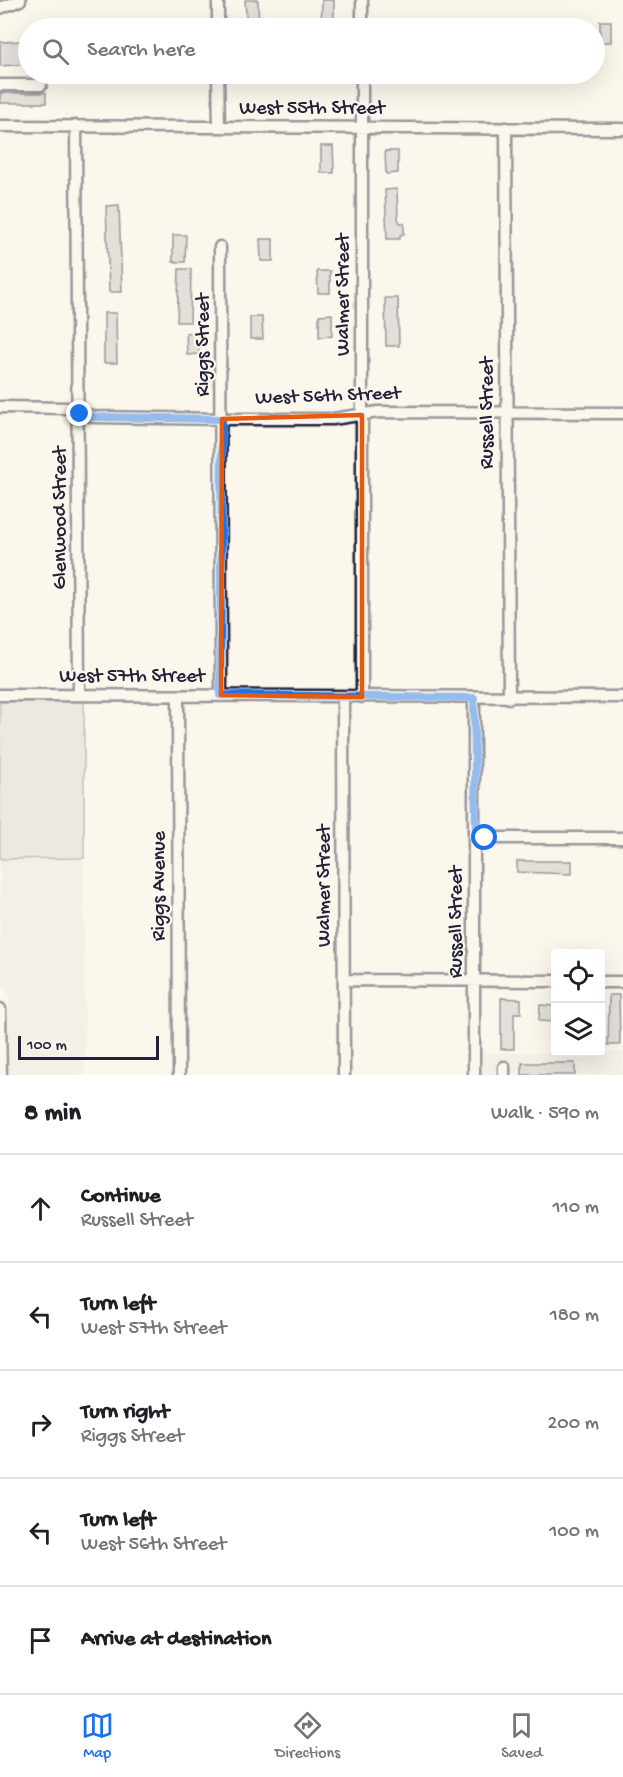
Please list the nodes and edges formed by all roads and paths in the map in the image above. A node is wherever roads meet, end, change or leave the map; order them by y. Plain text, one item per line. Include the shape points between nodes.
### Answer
1 (20, 0) edge
2 (218, 0) edge
3 (362, 0) edge
4 (0, 8) edge
5 (218, 18) edge
6 (362, 18) edge
7 (218, 84) edge
8 (362, 84) edge
9 (0, 85) edge
10 (41, 85) dead end
11 (0, 126) edge
12 (76, 126) junction
13 (219, 127) junction
14 (363, 127) junction
15 (506, 128) junction
16 (623, 129) edge
17 (220, 247) dead end
18 (0, 407) edge
19 (506, 412) junction
20 (79, 413) junction
21 (623, 413) edge
22 (362, 416) junction
23 (222, 419) junction
24 (0, 695) edge
25 (79, 695) junction
26 (220, 695) junction
27 (178, 696) junction
28 (343, 697) junction
29 (362, 697) junction
30 (474, 698) junction
31 (509, 698) junction
32 (623, 698) edge
33 (623, 838) edge
34 (476, 840) junction
35 (344, 980) junction
36 (476, 980) junction
37 (551, 981) edge
38 (605, 982) edge
39 (623, 982) edge
40 (0, 1009) edge
41 (1, 1050) edge
42 (1, 1075) edge
43 (179, 1075) edge
44 (344, 1075) edge
45 (474, 1075) edge

1 - 4 street
2 - 5 street
3 - 6 street
7 - 13 street
8 - 14 street, Walmer Street
9 - 10 street
11 - 12 street, West 55th Street
12 - 13 street, West 55th Street
12 - 20 street, Glenwood Street
13 - 14 street, West 55th Street
14 - 15 street, West 55th Street
14 - 22 street, Walmer Street
15 - 16 street, West 55th Street
15 - 19 street, Russell Street
17 - 23 street, Riggs Street
18 - 20 street, West 56th Street via 68,408
19 - 21 street, West 56th Street
19 - 22 street, West 56th Street via 378,412
19 - 31 street, Russell Street
20 - 23 street, West 56th Street via 94,417
20 - 25 street, Glenwood Street
22 - 23 street, West 56th Street
22 - 29 street, Walmer Street
23 - 26 street, Riggs Street
24 - 25 street, West 57th Street
25 - 27 street, West 57th Street
26 - 27 street, West 57th Street
26 - 28 street, West 57th Street
27 - 43 street, Riggs Avenue
28 - 29 street, West 57th Street
28 - 35 street, Walmer Street
29 - 30 street, West 57th Street
30 - 31 street, West 57th Street
30 - 34 street, Russell Street
31 - 32 street, West 57th Street
33 - 34 street
34 - 36 street, Russell Street
35 - 36 street
35 - 44 street, Walmer Street
36 - 37 street
36 - 45 street, Russell Street
38 - 39 street
40 - 41 street
41 - 42 street

